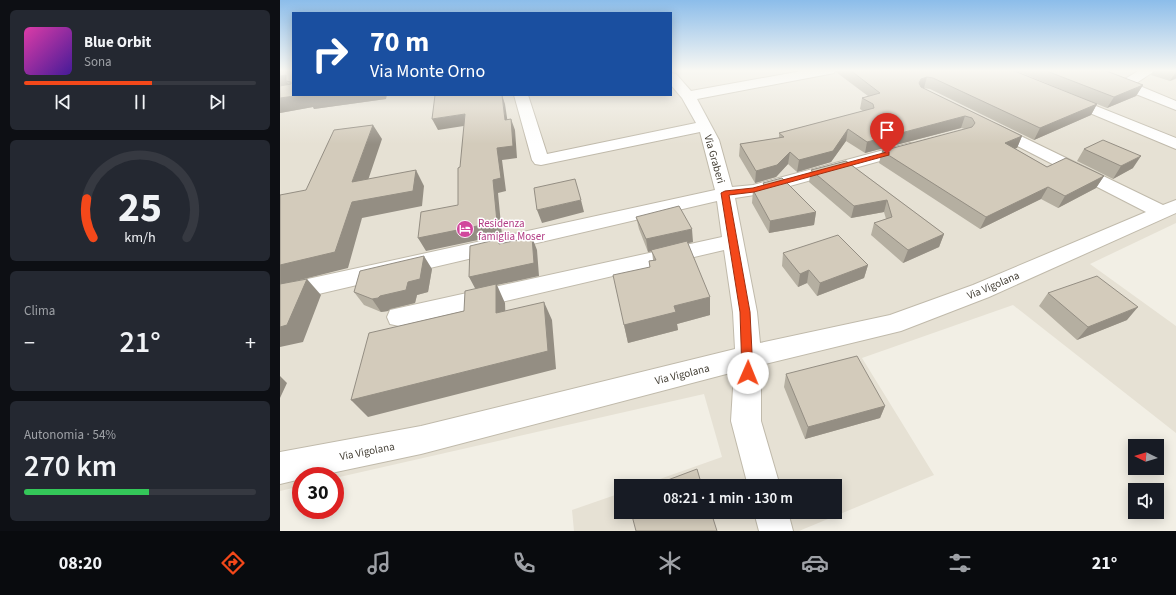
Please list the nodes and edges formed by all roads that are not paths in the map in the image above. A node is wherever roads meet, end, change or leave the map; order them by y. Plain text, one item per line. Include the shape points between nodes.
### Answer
1 (695, 95) edge
2 (1058, 95) edge
3 (1148, 95) edge
4 (521, 96) edge
5 (688, 96) joint
6 (1176, 106) edge
7 (980, 122) edge
8 (705, 126) junction
9 (922, 144) edge
10 (1176, 144) edge
11 (725, 193) junction
12 (1169, 209) edge
13 (733, 241) junction
14 (280, 294) edge
15 (399, 317) dead end
16 (748, 358) junction
17 (280, 468) edge
18 (762, 479) edge
19 (773, 519) edge
20 (776, 531) edge

1 - 5 street
2 - 10 street
3 - 6 street
4 - 8 street, Via Graberi via 541,160
5 - 8 street, Via Graberi
7 - 12 street, Via Vigolana
8 - 11 street, Via Graberi
9 - 11 street via 754,190
11 - 13 street, Via Graberi
11 - 14 street
12 - 16 street, Via Vigolana via 981,291 892,324
13 - 15 street
13 - 16 street, Via Graberi via 745,312
16 - 17 street, Via Vigolana via 421,440
16 - 18 street, Via Graberi via 746,421
19 - 20 street

